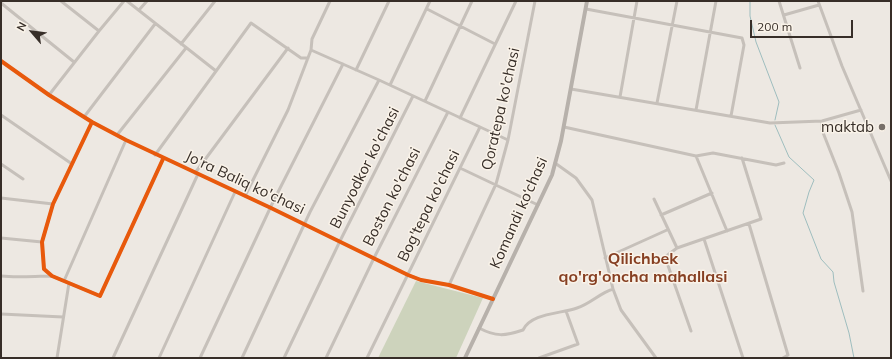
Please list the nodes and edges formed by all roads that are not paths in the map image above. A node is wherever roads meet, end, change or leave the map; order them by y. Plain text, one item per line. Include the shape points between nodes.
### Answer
1 (61, 1) edge
2 (125, 1) edge
3 (147, 1) edge
4 (215, 1) edge
5 (330, 1) edge
6 (389, 1) edge
7 (430, 1) edge
8 (472, 1) edge
9 (516, 1) edge
10 (535, 1) edge
11 (587, 1) edge
12 (637, 1) edge
13 (677, 1) edge
14 (716, 1) edge
15 (779, 1) edge
16 (1, 3) edge
17 (818, 3) edge
18 (427, 9) junction
19 (586, 9) junction
20 (139, 10) junction
21 (784, 15) junction
22 (634, 17) junction
23 (155, 24) junction
24 (673, 25) junction
25 (459, 26) junction
26 (99, 31) junction
27 (711, 33) junction
28 (181, 44) junction
29 (494, 44) junction
30 (186, 48) junction
31 (288, 48) junction
32 (311, 50) junction
33 (308, 58) junction
34 (1, 60) edge
35 (74, 62) junction
36 (343, 64) junction
37 (800, 68) dead end
38 (356, 70) junction
39 (216, 71) junction
40 (378, 80) junction
41 (390, 85) junction
42 (571, 89) junction
43 (49, 95) junction
44 (413, 96) junction
45 (620, 97) junction
46 (425, 101) junction
47 (657, 103) junction
48 (696, 110) junction
49 (861, 110) junction
50 (448, 112) junction
51 (1, 115) edge
52 (731, 116) junction
53 (84, 117) junction
54 (460, 118) junction
55 (822, 121) junction
56 (92, 122) junction
57 (480, 127) junction
58 (564, 128) junction
59 (117, 135) junction
60 (126, 140) junction
61 (508, 140) junction
62 (155, 155) junction
63 (696, 156) junction
64 (742, 158) junction
65 (163, 159) junction
66 (555, 163) junction
67 (784, 163) dead end
68 (1, 164) edge
69 (72, 164) junction
70 (460, 168) junction
71 (197, 173) junction
72 (23, 178) dead end
73 (891, 181) edge
74 (496, 184) junction
75 (235, 192) junction
76 (712, 193) junction
77 (245, 196) junction
78 (1, 198) edge
79 (654, 199) dead end
80 (53, 204) junction
81 (538, 205) junction
82 (271, 208) junction
83 (661, 215) junction
84 (305, 224) junction
85 (749, 224) junction
86 (667, 230) junction
87 (727, 231) junction
88 (1, 238) edge
89 (704, 239) junction
90 (340, 241) junction
91 (42, 242) junction
92 (677, 248) junction
93 (374, 258) junction
94 (605, 258) junction
95 (408, 275) junction
96 (1, 276) edge
97 (52, 276) junction
98 (64, 281) junction
99 (69, 283) junction
100 (449, 285) junction
101 (613, 289) junction
102 (863, 291) dead end
103 (493, 299) junction
104 (566, 311) junction
105 (1, 314) edge
106 (63, 317) junction
107 (479, 328) junction
108 (691, 331) dead end
109 (57, 358) edge
110 (113, 358) edge
111 (159, 358) edge
112 (200, 358) edge
113 (242, 358) edge
114 (284, 358) edge
115 (326, 358) edge
116 (367, 358) edge
117 (465, 358) edge
118 (539, 358) edge
119 (656, 358) edge
120 (743, 358) edge
121 (783, 358) edge

1 - 26 street
2 - 20 street
2 - 26 street
3 - 20 street
4 - 28 street
5 - 32 street via 312,39
6 - 38 street
7 - 18 street
8 - 25 street
9 - 29 street
10 - 61 street, Qoratepa ko'chasi
11 - 19 main road, Komandi ko‘chasi
12 - 22 street
13 - 24 street
14 - 27 street
15 - 21 street
16 - 35 street
17 - 21 street
17 - 49 street
18 - 25 street
18 - 41 street
19 - 22 street
19 - 42 main road, Komandi ko‘chasi
20 - 23 street
21 - 37 street
22 - 24 street
22 - 45 street
23 - 28 street
23 - 53 street
24 - 27 street
24 - 47 street
25 - 29 street
25 - 46 street
26 - 35 street
27 - 48 street
27 - 52 street via 742,38 744,45
28 - 30 street
29 - 54 street
30 - 39 street
30 - 59 street
31 - 33 street via 301,58
31 - 39 street via 251,23
31 - 71 street
32 - 33 street
32 - 36 street
33 - 77 street via 288,110
34 - 43 street, Jo'ra Baliq ko'chasi
35 - 43 street
36 - 38 street
36 - 82 street
38 - 40 street
39 - 62 street
40 - 41 street
40 - 84 street
41 - 44 street
42 - 45 street
42 - 58 main road, Komandi ko‘chasi
43 - 53 street, Jo'ra Baliq ko'chasi
44 - 46 street
44 - 90 street, Bunyodkor ko'chasi
45 - 47 street
46 - 50 street
47 - 48 street
48 - 52 street
49 - 55 street
49 - 73 street
50 - 54 street
50 - 93 street, Boston ko'chasi
51 - 69 street
52 - 55 street via 770,123
53 - 56 street, Jo'ra Baliq ko'chasi
54 - 57 street
55 - 102 street via 822,130 852,212
56 - 59 street, Jo'ra Baliq ko'chasi
56 - 69 street
57 - 61 street
57 - 70 street, Bog'tepa ko'chasi
58 - 63 street
58 - 66 main road, Komandi ko‘chasi
59 - 60 street, Jo'ra Baliq ko'chasi
60 - 62 street, Jo'ra Baliq ko'chasi
60 - 98 street
61 - 74 street, Qoratepa ko'chasi
62 - 65 street, Jo'ra Baliq ko'chasi
63 - 64 street via 714,153
63 - 76 street
64 - 67 street via 776,165
64 - 85 street via 761,219
65 - 71 street, Jo'ra Baliq ko'chasi
65 - 99 street via 100,296
66 - 81 main road, Komandi ko‘chasi
66 - 94 street via 576,178 592,200
68 - 72 street
69 - 80 street
70 - 74 street
70 - 95 street, Bog'tepa ko'chasi
71 - 75 street, Jo'ra Baliq ko'chasi
71 - 110 street
74 - 81 street
74 - 100 street, Qoratepa ko'chasi
75 - 77 street, Jo'ra Baliq ko'chasi
75 - 111 street
76 - 83 street
76 - 87 street
77 - 82 street, Jo'ra Baliq ko'chasi
78 - 80 street
79 - 83 street
80 - 91 street
81 - 103 main road, Komandi ko‘chasi
82 - 84 street, Jo'ra Baliq ko'chasi
82 - 112 street
83 - 86 street
84 - 90 street, Jo'ra Baliq ko'chasi
84 - 113 street
85 - 87 street
85 - 121 street via 788,355
86 - 92 street
86 - 94 street
87 - 89 street
88 - 91 street
89 - 92 street
89 - 120 street
90 - 93 street, Jo'ra Baliq ko'chasi
90 - 114 street, Bunyodkor ko'chasi
91 - 97 street via 44,269
92 - 108 street via 665,257
93 - 95 street, Jo'ra Baliq ko'chasi
93 - 115 street, Boston ko'chasi
94 - 101 street
95 - 100 street, Jo'ra Baliq ko'chasi
95 - 116 street, Bog'tepa ko'chasi
96 - 97 street
97 - 98 street
98 - 99 street
99 - 106 street
100 - 103 street, Jo'ra Baliq ko'chasi
101 - 104 street via 578,308
101 - 119 street via 621,310
103 - 107 main road, Komandi ko‘chasi
104 - 107 street via 544,315 525,325 523,330 508,335 492,334
104 - 118 street via 578,344
105 - 106 street
106 - 109 street
107 - 117 main road, Komandi ko‘chasi

